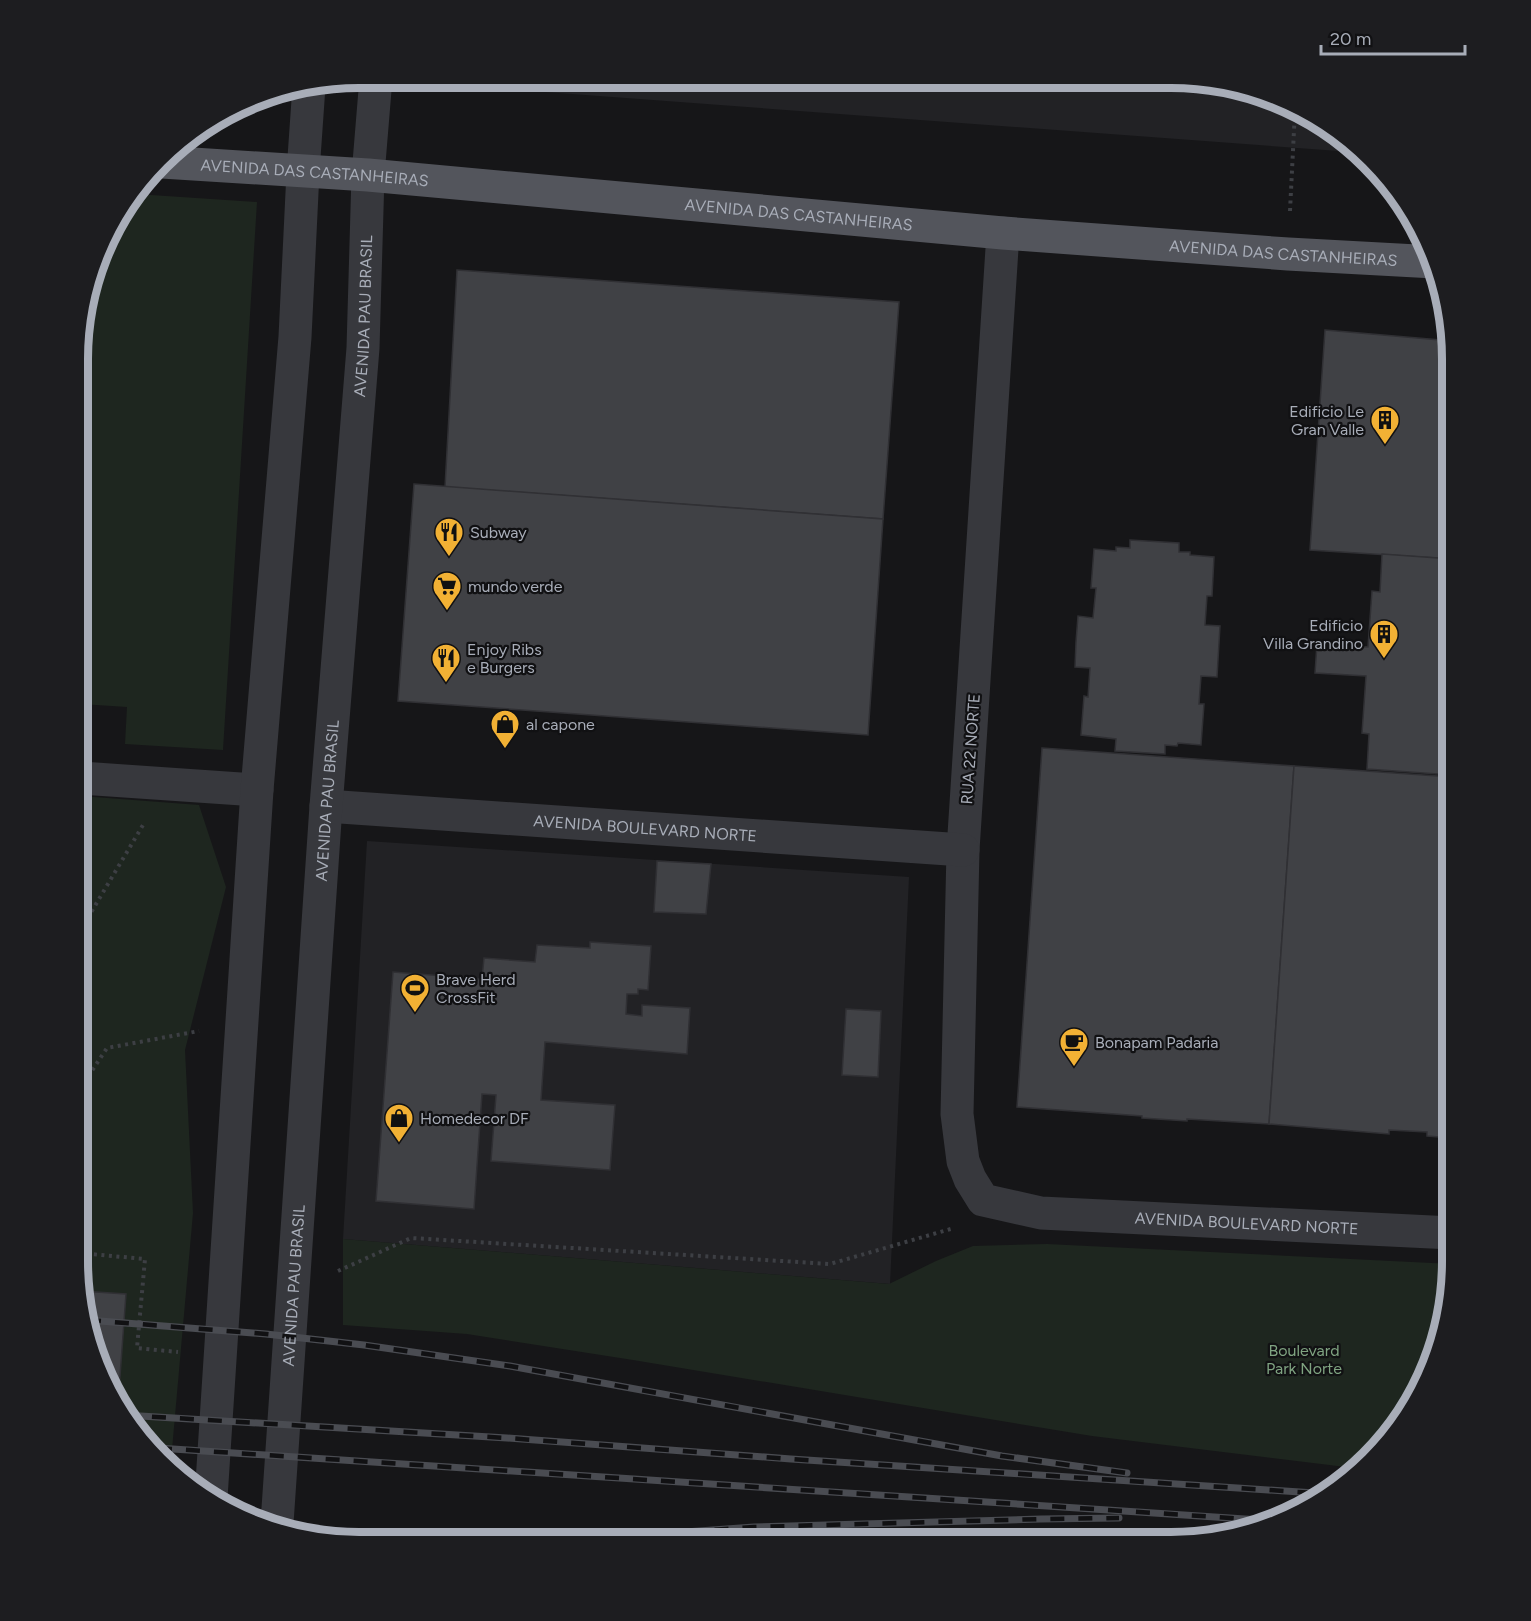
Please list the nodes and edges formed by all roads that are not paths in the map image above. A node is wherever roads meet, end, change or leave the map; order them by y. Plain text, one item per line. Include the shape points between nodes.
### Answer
1 (375, 88) edge
2 (308, 94) edge
3 (174, 163) edge
4 (303, 172) junction
5 (368, 175) junction
6 (1004, 233) junction
7 (1424, 261) edge
8 (88, 777) edge
9 (257, 790) junction
10 (326, 806) junction
11 (963, 850) junction
12 (1041, 1213) joint
13 (1442, 1233) edge
14 (212, 1489) edge
15 (277, 1520) edge

1 - 5 street, AVENIDA PAU BRASIL
2 - 4 street
3 - 4 main road, AVENIDA DAS CASTANHEIRAS
4 - 5 main road, AVENIDA DAS CASTANHEIRAS
4 - 9 street via 295,337
5 - 6 main road, AVENIDA DAS CASTANHEIRAS
5 - 10 street, AVENIDA PAU BRASIL via 363,348
6 - 7 main road, AVENIDA DAS CASTANHEIRAS
6 - 11 street, RUA 22 NORTE
8 - 9 street
9 - 14 street
10 - 11 street, AVENIDA BOULEVARD NORTE
10 - 15 street, AVENIDA PAU BRASIL
11 - 12 street, RUA 22 NORTE via 957,1114 963,1161 983,1200
12 - 13 street, AVENIDA BOULEVARD NORTE

